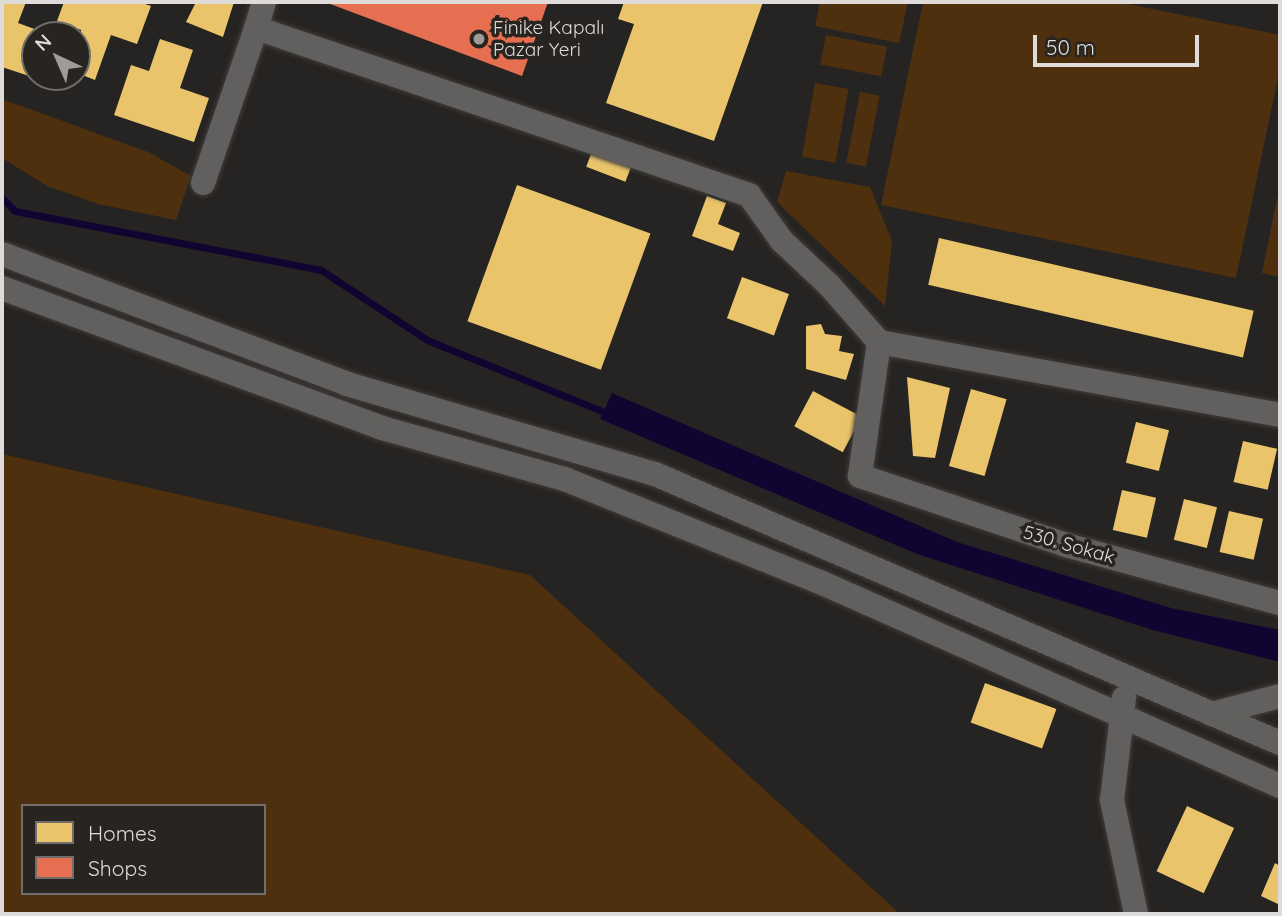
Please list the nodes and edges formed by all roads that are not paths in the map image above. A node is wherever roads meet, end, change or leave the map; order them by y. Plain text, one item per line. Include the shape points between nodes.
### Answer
1 (264, 2) edge
2 (256, 28) junction
3 (203, 183) dead end
4 (2, 254) edge
5 (2, 288) edge
6 (879, 342) junction
7 (1280, 415) edge
8 (1280, 603) edge
9 (1131, 678) junction
10 (1280, 696) edge
11 (1119, 711) junction
12 (1211, 714) junction
13 (1280, 743) edge
14 (1280, 786) edge
15 (1136, 914) edge

1 - 2 street
2 - 3 street
2 - 6 street via 749,195 782,241
4 - 9 street via 347,384 655,474
5 - 11 street via 382,428 565,479
6 - 7 street
6 - 8 street, 530. Sokak via 860,477 1066,545
9 - 11 street
9 - 12 street
10 - 12 street
11 - 14 street
11 - 15 street via 1112,800
12 - 13 street

